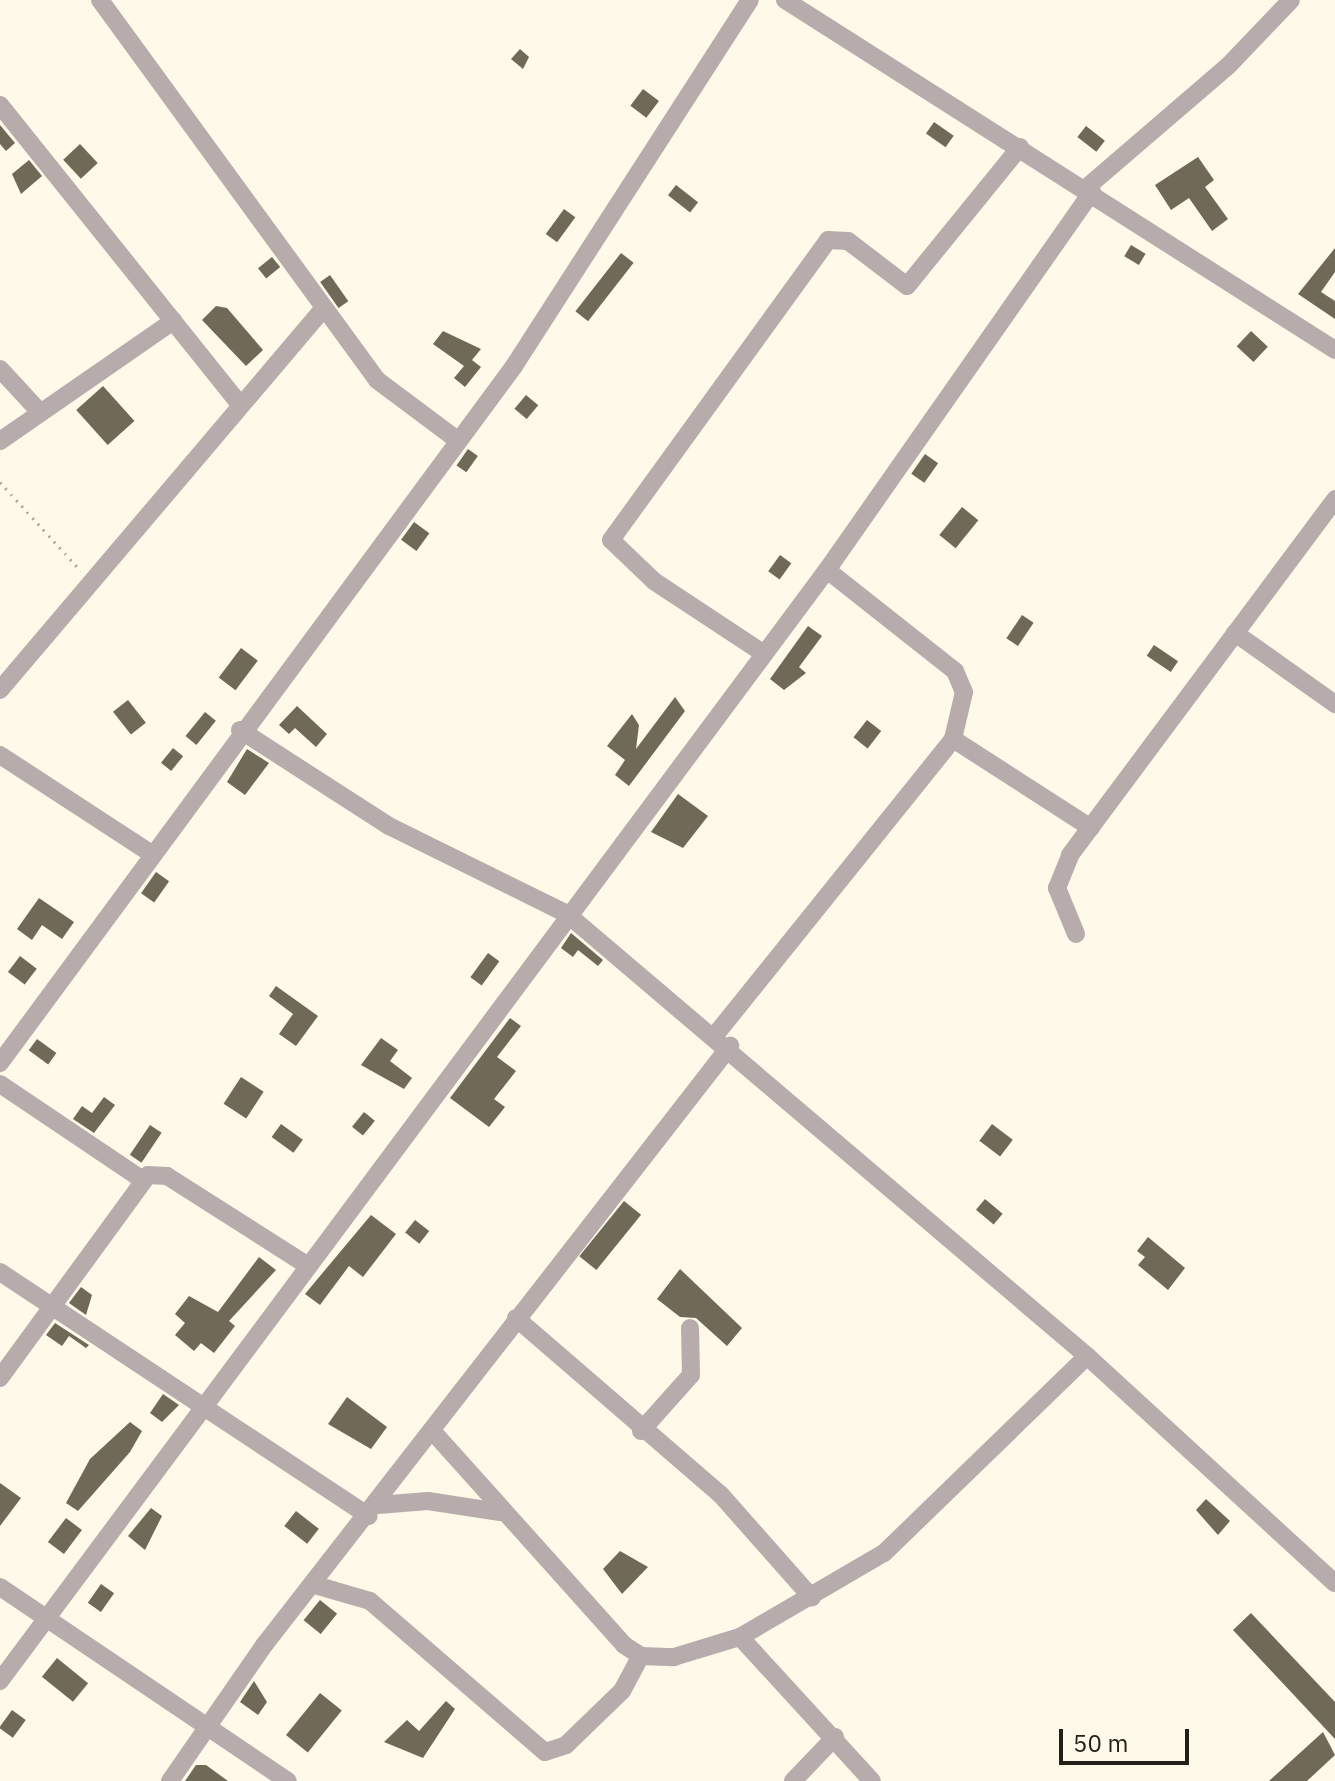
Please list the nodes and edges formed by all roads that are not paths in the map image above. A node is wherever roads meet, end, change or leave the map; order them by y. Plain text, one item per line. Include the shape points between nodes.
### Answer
1 (100, 0) edge
2 (750, 0) edge
3 (785, 0) edge
4 (1291, 0) edge
5 (0, 105) edge
6 (1020, 147) junction
7 (1089, 190) junction
8 (323, 309) junction
9 (173, 321) junction
10 (1335, 350) edge
11 (0, 369) edge
12 (239, 403) junction
13 (39, 411) junction
14 (456, 439) junction
15 (0, 441) edge
16 (1335, 499) edge
17 (827, 570) junction
18 (1235, 633) junction
19 (763, 653) junction
20 (0, 690) edge
21 (1335, 704) edge
22 (240, 730) junction
23 (953, 739) junction
24 (0, 755) edge
25 (1091, 828) junction
26 (149, 852) junction
27 (567, 914) junction
28 (1076, 934) dead end
29 (723, 1040) junction
30 (0, 1063) edge
31 (0, 1084) edge
32 (143, 1180) junction
33 (305, 1264) junction
34 (0, 1272) edge
35 (53, 1306) junction
36 (516, 1318) junction
37 (690, 1328) dead end
38 (1087, 1356) junction
39 (0, 1378) edge
40 (203, 1406) junction
41 (641, 1431) junction
42 (435, 1434) junction
43 (373, 1511) junction
44 (500, 1512) junction
45 (1335, 1583) edge
46 (315, 1585) junction
47 (0, 1587) edge
48 (812, 1598) junction
49 (49, 1614) junction
50 (740, 1637) junction
51 (641, 1656) junction
52 (0, 1681) edge
53 (209, 1727) junction
54 (835, 1737) junction
55 (170, 1781) edge
56 (288, 1781) edge
57 (793, 1781) edge
58 (872, 1781) edge

1 - 8 street
2 - 14 street via 548,315
3 - 6 street
4 - 7 street via 1228,66
5 - 9 street
6 - 7 street
6 - 19 street via 907,286 848,241 828,240 611,540 645,574
7 - 10 street
7 - 17 street
8 - 12 street
8 - 14 street via 386,389
9 - 12 street
9 - 13 street
11 - 13 street
12 - 20 street
13 - 15 street
14 - 22 street
16 - 18 street
17 - 19 street
17 - 23 street via 955,671 964,692
18 - 21 street
18 - 25 street
19 - 27 street
22 - 26 street
22 - 27 street via 389,826
23 - 25 street
23 - 29 street
24 - 26 street
25 - 28 street via 1057,888
26 - 30 street
27 - 29 street
27 - 33 street
29 - 36 street
29 - 38 street
31 - 32 street
32 - 33 street via 167,1176
32 - 35 street
33 - 40 street
34 - 35 street
35 - 39 street
35 - 40 street
36 - 41 street
36 - 42 street
37 - 41 street via 691,1375
38 - 45 street
38 - 48 street via 884,1553
40 - 43 street
40 - 49 street
41 - 48 street via 721,1495
42 - 43 street
42 - 44 street
43 - 44 street via 428,1501
43 - 46 street
44 - 51 street
46 - 51 street via 370,1601 545,1752 566,1745 622,1691
46 - 53 street
47 - 49 street
48 - 50 street
49 - 52 street
49 - 53 street
50 - 51 street via 674,1657
50 - 54 street
53 - 55 street
53 - 56 street
54 - 57 street
54 - 58 street

